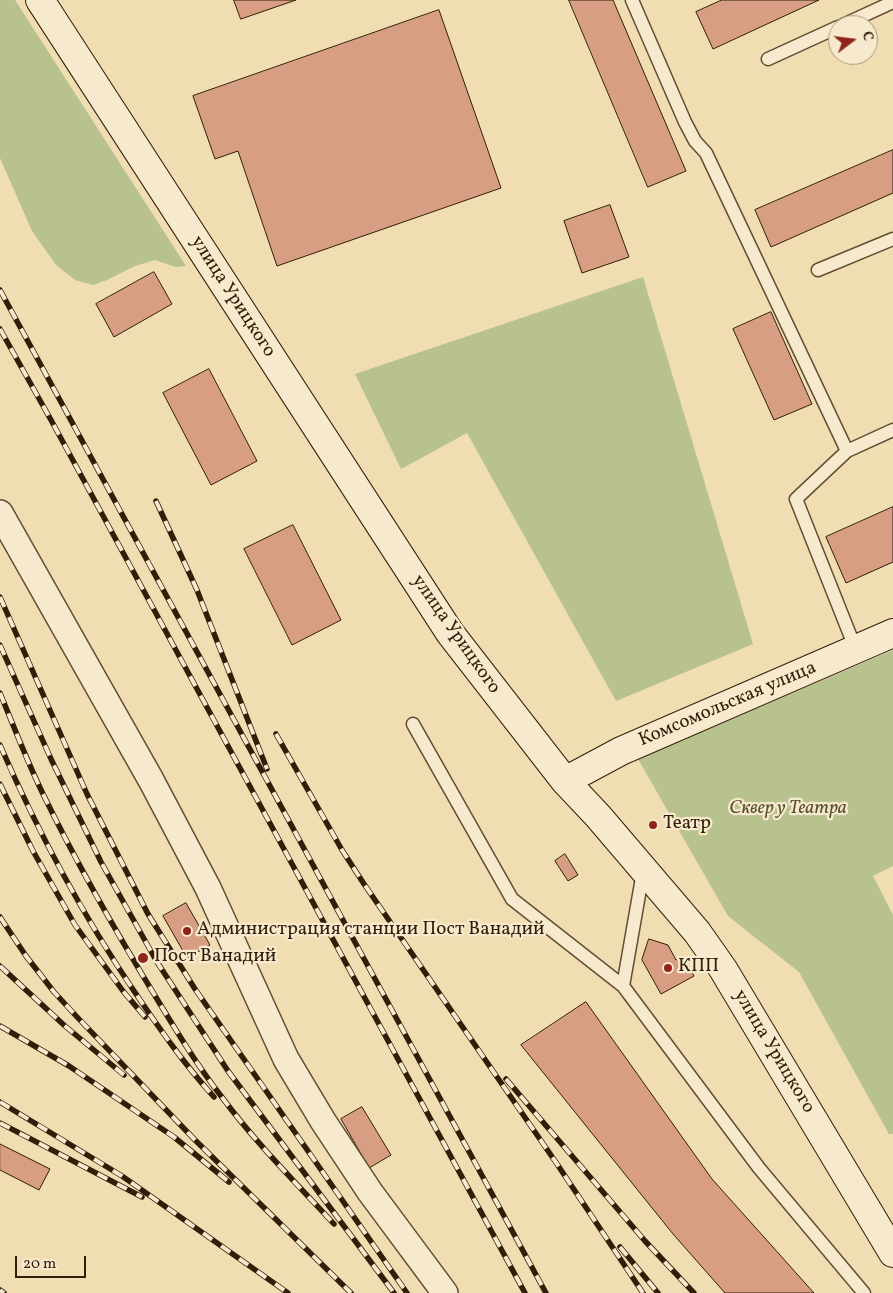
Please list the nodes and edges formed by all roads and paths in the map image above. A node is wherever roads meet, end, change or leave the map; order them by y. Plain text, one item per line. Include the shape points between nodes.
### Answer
1 (40, 0) edge
2 (632, 0) edge
3 (893, 2) edge
4 (865, 15) edge
5 (828, 32) edge
6 (768, 59) dead end
7 (893, 239) edge
8 (818, 270) dead end
9 (893, 430) edge
10 (846, 450) junction
11 (0, 514) edge
12 (893, 633) edge
13 (856, 650) junction
14 (413, 724) dead end
15 (565, 781) junction
16 (643, 869) junction
17 (623, 986) junction
18 (893, 1253) edge
19 (445, 1293) edge
20 (864, 1293) edge

1 - 15 street, улица Урицкого via 450,633
2 - 10 lane via 685,122 706,153
3 - 4 lane
5 - 6 lane
7 - 8 lane
9 - 10 lane
10 - 13 lane via 796,499
11 - 19 street via 156,789 208,888 286,1059 370,1192
12 - 13 street, Комсомольская улица
13 - 15 street, Комсомольская улица via 621,751
14 - 17 lane via 512,899
15 - 16 street, улица Урицкого
16 - 17 lane
16 - 18 street, улица Урицкого via 697,932 723,969
17 - 20 lane via 759,1168

